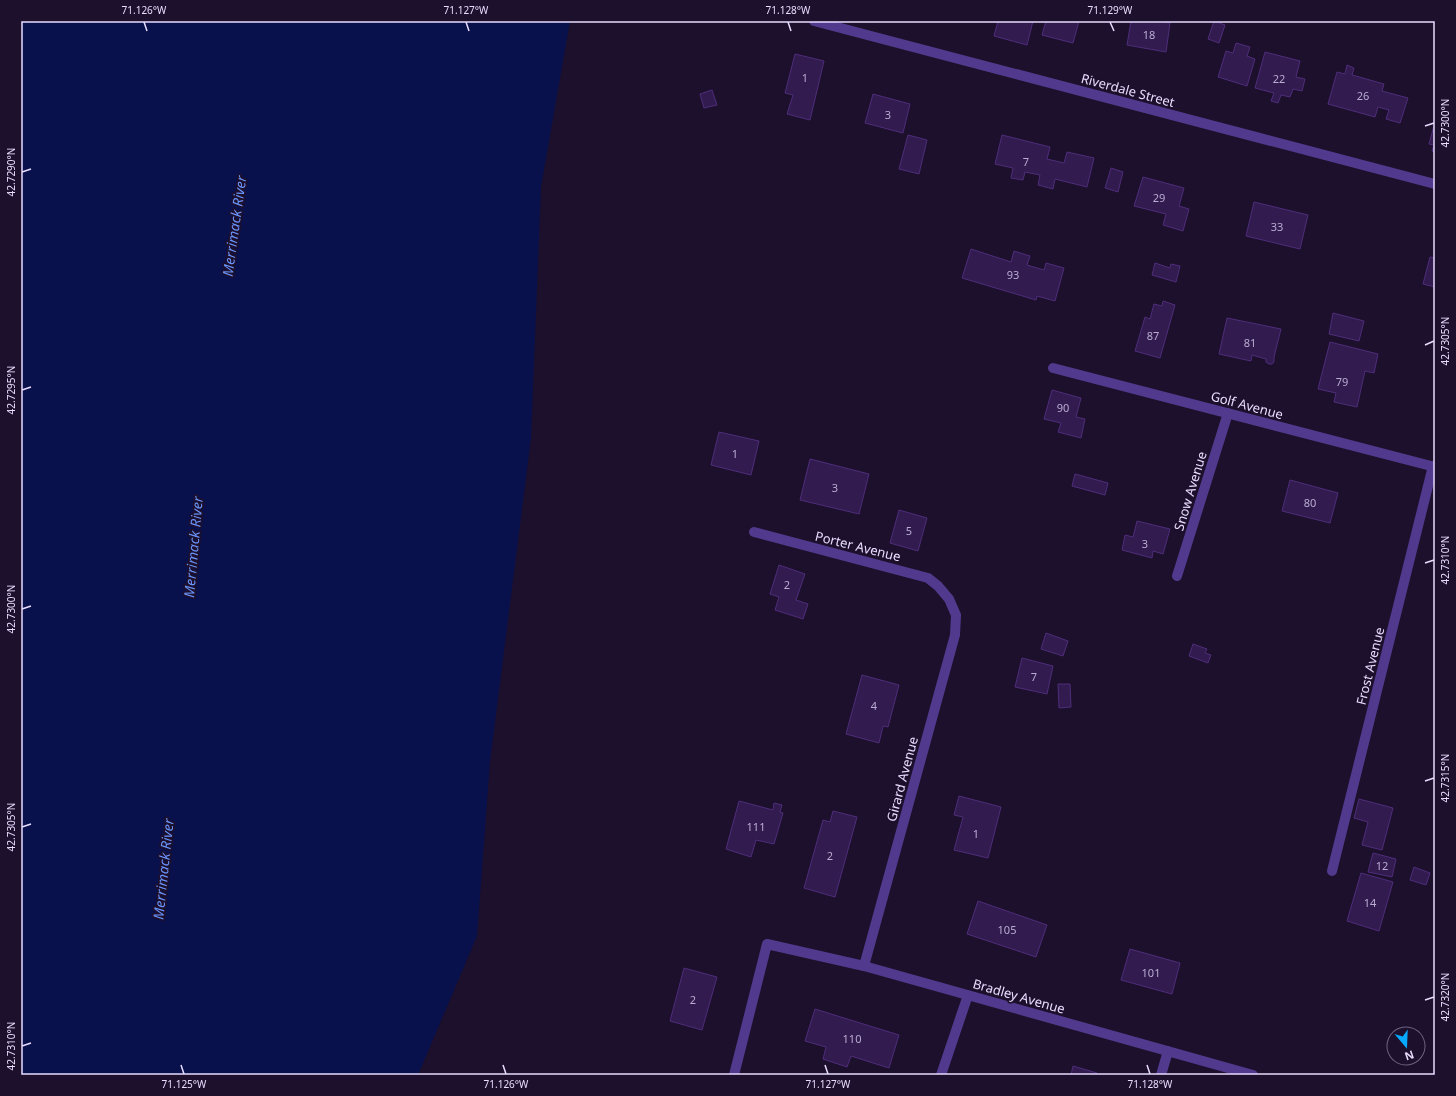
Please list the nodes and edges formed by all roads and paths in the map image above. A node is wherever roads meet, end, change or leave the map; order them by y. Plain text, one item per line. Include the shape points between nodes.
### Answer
1 (814, 21) edge
2 (1435, 184) edge
3 (1053, 368) dead end
4 (1228, 413) junction
5 (1434, 466) edge
6 (754, 532) dead end
7 (1177, 576) dead end
8 (949, 599) joint
9 (1332, 871) dead end
10 (864, 966) junction
11 (968, 995) junction
12 (1168, 1051) junction
13 (734, 1075) edge
14 (941, 1075) edge
15 (1161, 1075) edge
16 (1253, 1075) edge

1 - 2 street, Riverdale Street
3 - 4 street, Golf Avenue
4 - 5 street, Golf Avenue
4 - 7 street, Snow Avenue
5 - 9 street, Frost Avenue
6 - 8 street, Porter Avenue via 928,578
8 - 10 street, Girard Avenue via 956,616 955,634
10 - 11 street, Bradley Avenue
10 - 13 street, Bradley Avenue via 767,944
11 - 12 street, Bradley Avenue
11 - 14 street
12 - 15 street
12 - 16 street, Bradley Avenue

